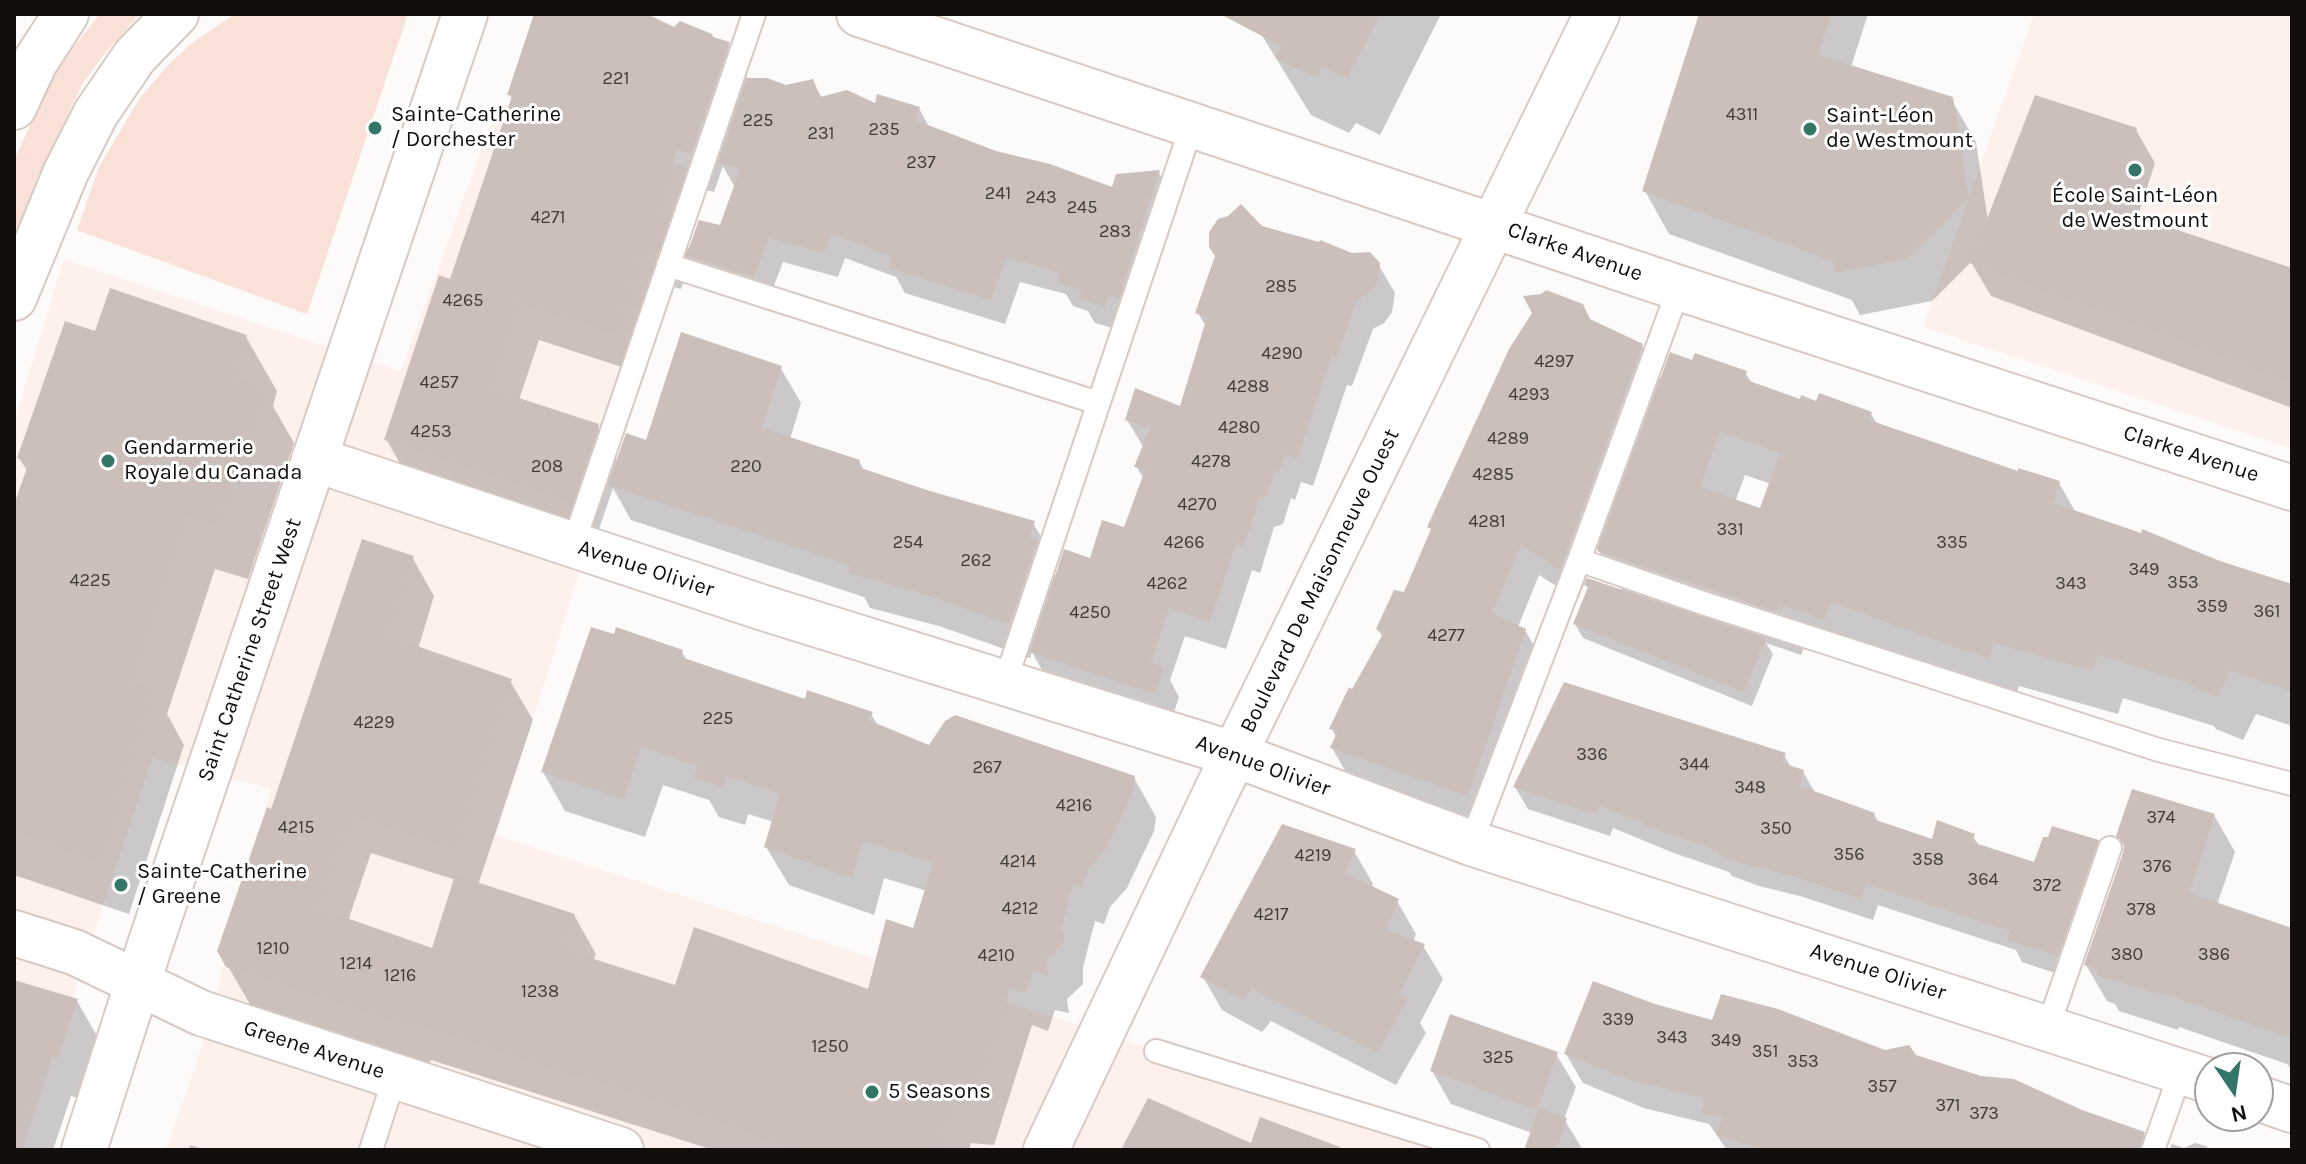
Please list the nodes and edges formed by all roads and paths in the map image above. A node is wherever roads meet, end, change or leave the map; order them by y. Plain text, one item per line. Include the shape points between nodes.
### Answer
1 (66, 14) edge
2 (176, 14) edge
3 (465, 14) edge
4 (754, 14) edge
5 (859, 14) edge
6 (1597, 14) edge
7 (14, 107) edge
8 (1192, 125) junction
9 (1494, 225) junction
10 (668, 265) junction
11 (1679, 288) junction
12 (14, 298) edge
13 (1098, 403) junction
14 (314, 459) junction
15 (2292, 488) edge
16 (573, 545) junction
17 (1579, 560) junction
18 (1005, 682) junction
19 (1236, 755) junction
20 (2292, 784) edge
21 (1471, 843) junction
22 (2110, 848) dead end
23 (14, 933) edge
24 (137, 983) junction
25 (2048, 1027) junction
26 (1156, 1051) dead end
27 (2194, 1075) edge
28 (395, 1076) junction
29 (2194, 1079) edge
30 (84, 1150) edge
31 (371, 1150) edge
32 (621, 1150) edge
33 (1046, 1150) edge
34 (1478, 1150) edge
35 (2153, 1150) edge

1 - 7 street
2 - 12 street via 135,56 96,113
3 - 14 street, Saint Catherine Street West
4 - 10 lane
5 - 8 street, Clarke Avenue
6 - 9 street, Boulevard De Maisonneuve Ouest
8 - 9 street, Clarke Avenue
8 - 13 lane
9 - 11 street, Clarke Avenue
9 - 19 street, Boulevard De Maisonneuve Ouest
10 - 13 lane
10 - 16 lane
11 - 15 street, Clarke Avenue
11 - 17 lane
13 - 18 lane
14 - 16 street, Avenue Olivier
14 - 24 street, Saint Catherine Street West
16 - 18 street, Avenue Olivier
17 - 20 lane via 2159,750
17 - 21 lane
18 - 19 street, Avenue Olivier
19 - 21 street, Avenue Olivier
19 - 33 street, Boulevard De Maisonneuve Ouest
21 - 25 street, Avenue Olivier
22 - 25 lane
23 - 24 street, Greene Avenue via 74,952
24 - 28 street, Greene Avenue via 201,1013
24 - 30 street, Saint Catherine Street West
25 - 27 street, Avenue Olivier
26 - 34 lane
28 - 31 lane
28 - 32 street, Greene Avenue
29 - 35 lane

